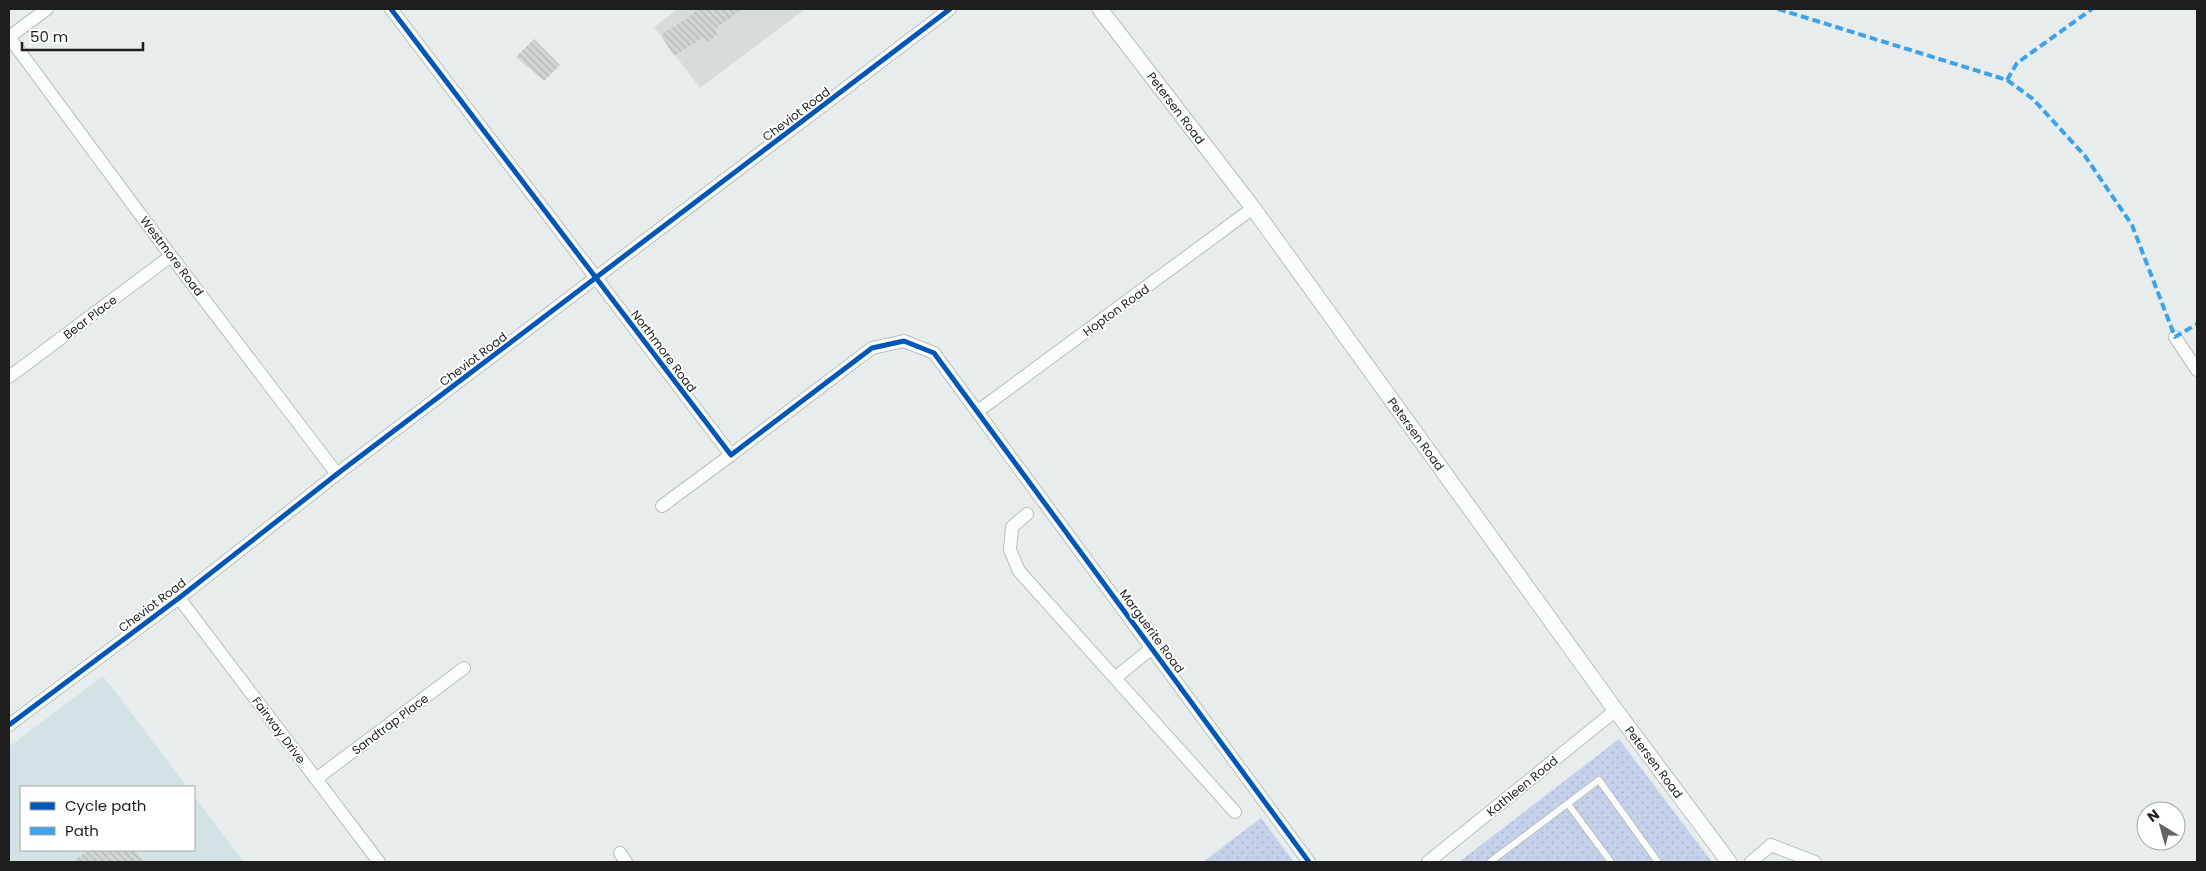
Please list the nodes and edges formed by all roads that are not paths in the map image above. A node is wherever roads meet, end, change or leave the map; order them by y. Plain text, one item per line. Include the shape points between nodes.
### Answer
1 (47, 9) edge
2 (390, 9) edge
3 (950, 9) edge
4 (1100, 9) edge
5 (9, 37) edge
6 (1253, 208) junction
7 (171, 256) junction
8 (596, 278) junction
9 (2175, 338) dead end
10 (2197, 370) edge
11 (9, 377) edge
12 (978, 411) junction
13 (731, 455) junction
14 (337, 474) junction
15 (662, 506) dead end
16 (1027, 514) dead end
17 (179, 598) junction
18 (1152, 648) junction
19 (464, 668) dead end
20 (1115, 678) junction
21 (1616, 710) junction
22 (9, 725) edge
23 (316, 779) junction
24 (1568, 804) junction
25 (1235, 812) dead end
26 (379, 862) edge
27 (1309, 862) edge
28 (1428, 862) edge
29 (1490, 862) edge
30 (1611, 862) edge
31 (1658, 862) edge
32 (1729, 862) edge
33 (1751, 862) edge
34 (1816, 862) edge

1 - 5 street
2 - 8 street, Northmore Road
3 - 8 street, Cheviot Road
4 - 6 street, Petersen Road
5 - 7 street, Westmore Road
6 - 12 street, Hopton Road
6 - 21 street, Petersen Road
7 - 11 street, Bear Place
7 - 14 street, Westmore Road
8 - 13 street, Northmore Road
8 - 14 street, Cheviot Road
9 - 10 street
12 - 13 street via 934,353 904,341 872,348
12 - 18 street, Marguerite Road
13 - 15 street
14 - 17 street, Cheviot Road
16 - 20 street via 1012,527 1010,550 1019,570
17 - 22 street, Cheviot Road
17 - 23 street, Fairway Drive
18 - 20 street, Marguerite Road
18 - 27 street, Marguerite Road
19 - 23 street, Sandtrap Place
20 - 25 street
21 - 28 street, Kathleen Road
21 - 32 street, Petersen Road
23 - 26 street, Fairway Drive
24 - 29 lane
24 - 30 lane
24 - 31 lane via 1599,780
33 - 34 street via 1772,846

